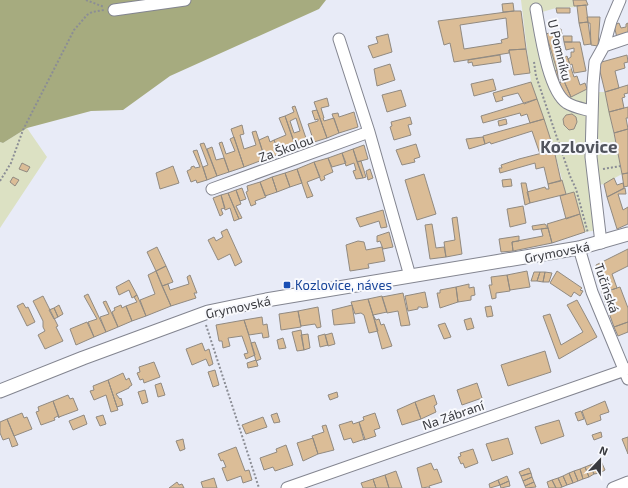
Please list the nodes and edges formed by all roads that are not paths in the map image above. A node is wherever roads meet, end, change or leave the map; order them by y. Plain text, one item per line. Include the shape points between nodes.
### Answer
1 (185, 0) edge
2 (620, 0) edge
3 (536, 9) dead end
4 (114, 10) road end
5 (628, 38) edge
6 (339, 39) dead end
7 (604, 46) junction
8 (591, 111) junction
9 (369, 132) junction
10 (212, 189) dead end
11 (628, 234) edge
12 (601, 243) junction
13 (579, 248) junction
14 (410, 276) junction
15 (626, 373) edge
16 (0, 391) edge
17 (628, 482) edge
18 (287, 488) edge
19 (613, 488) edge

1 - 4 street
2 - 7 street via 610,21
3 - 8 street, U Pomníku via 556,91 567,103
5 - 7 street
6 - 9 street
7 - 8 street via 595,62
8 - 12 street via 591,173
9 - 10 street, Za Školou
9 - 14 street
11 - 12 main road, Grymovská
12 - 13 main road, Grymovská
13 - 14 main road, Grymovská
13 - 15 street, Tučínská via 592,292
14 - 16 main road, Grymovská via 266,300 203,314
15 - 18 street, Na Zábraní
17 - 19 street

